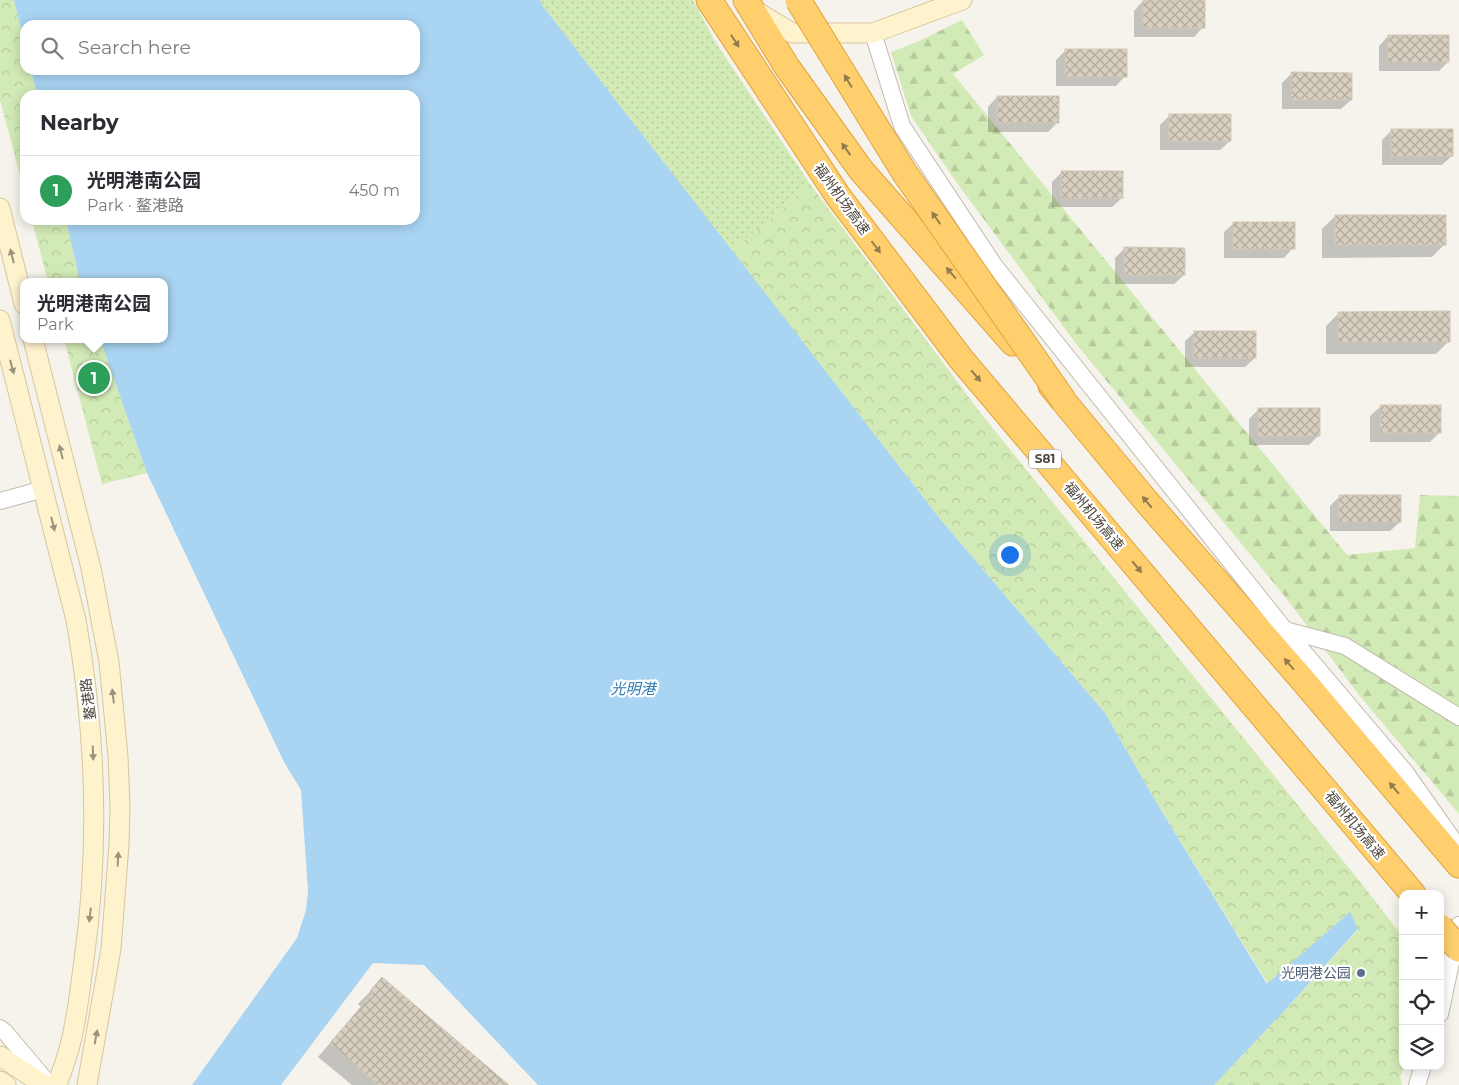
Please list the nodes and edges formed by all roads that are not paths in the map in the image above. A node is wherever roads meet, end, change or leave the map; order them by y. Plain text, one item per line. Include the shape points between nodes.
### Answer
1 (709, 0) edge
2 (748, 0) edge
3 (798, 0) edge
4 (962, 0) edge
5 (873, 33) junction
6 (0, 208) edge
7 (20, 288) edge
8 (0, 320) edge
9 (34, 343) edge
10 (1064, 401) junction
11 (44, 489) junction
12 (0, 501) edge
13 (1285, 630) junction
14 (1459, 718) edge
15 (1459, 848) edge
16 (1459, 865) edge
17 (1410, 890) edge
18 (1459, 925) edge
19 (1444, 932) edge
20 (1459, 949) edge
21 (1444, 995) edge
22 (0, 1028) edge
23 (0, 1056) edge
24 (1422, 1070) edge
25 (0, 1081) edge
26 (6, 1085) edge
27 (44, 1085) edge
28 (49, 1085) edge
29 (57, 1085) edge
30 (87, 1085) edge
31 (1417, 1085) edge

1 -> 17 highway, 福州机场高速 / S81 via 838,196 961,359
2 - 5 main road via 753,10 792,33
10 -> 2 highway, bridge via 861,170 787,67
10 -> 3 highway, bridge via 904,172
4 - 5 main road
5 - 13 street via 902,126 994,265
7 -> 6 main road
8 -> 11 main road, 鳌港路
30 -> 9 main road, 鳌港路 via 112,941 119,844 118,756 108,662 93,576
16 -> 10 highway
11 - 12 street
11 -> 29 main road, 鳌港路 via 76,620 93,739 92,892 70,1048
13 - 14 street via 1345,646
13 - 15 street via 1406,773
18 - 21 street
19 - 20 highway, bridge
22 - 28 street
23 - 27 main road
24 - 31 street
25 - 26 main road

